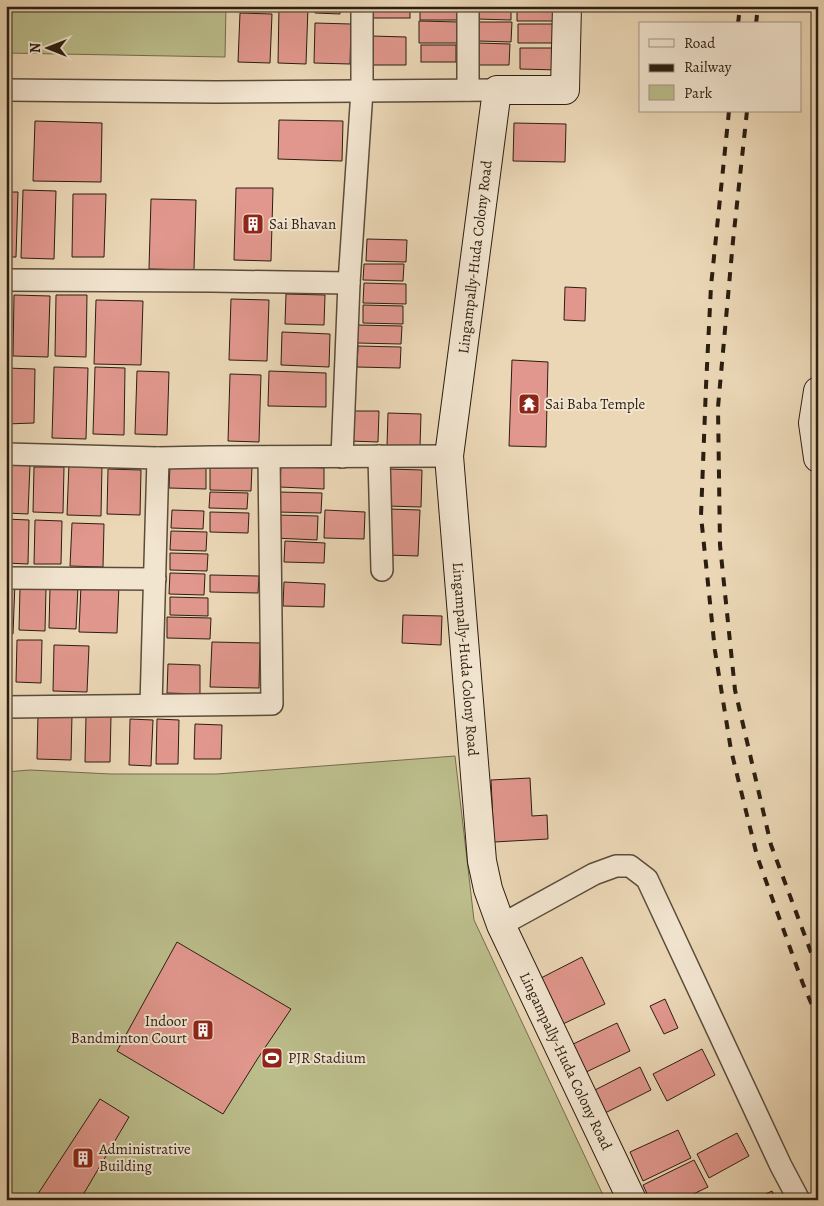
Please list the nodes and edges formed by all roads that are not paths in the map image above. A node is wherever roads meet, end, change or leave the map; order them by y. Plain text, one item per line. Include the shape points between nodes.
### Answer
1 (362, 6) edge
2 (468, 6) edge
3 (567, 6) edge
4 (6, 90) edge
5 (468, 90) junction
6 (497, 90) junction
7 (362, 91) junction
8 (6, 280) edge
9 (349, 283) junction
10 (817, 398) edge
11 (6, 454) edge
12 (379, 456) junction
13 (449, 456) junction
14 (269, 457) junction
15 (342, 457) junction
16 (158, 458) junction
17 (818, 458) edge
18 (382, 570) dead end
19 (6, 578) edge
20 (155, 579) junction
21 (151, 706) junction
22 (6, 707) edge
23 (501, 925) junction
24 (632, 1200) edge
25 (798, 1200) edge

1 - 7 street
2 - 5 street
3 - 6 street via 565,90
4 - 7 street
5 - 6 street
5 - 7 street
6 - 13 street, Lingampally-Huda Colony Road
7 - 9 street
8 - 9 street
9 - 15 street
10 - 17 street via 813,423
11 - 16 street
12 - 13 street
12 - 15 street
12 - 18 street
13 - 23 street, Lingampally-Huda Colony Road via 482,861
14 - 15 street
14 - 16 street
14 - 21 street via 272,704
16 - 20 street
19 - 20 street
20 - 21 street
21 - 22 street
23 - 24 street, Lingampally-Huda Colony Road
23 - 25 street via 594,874 616,866 630,866 648,879

